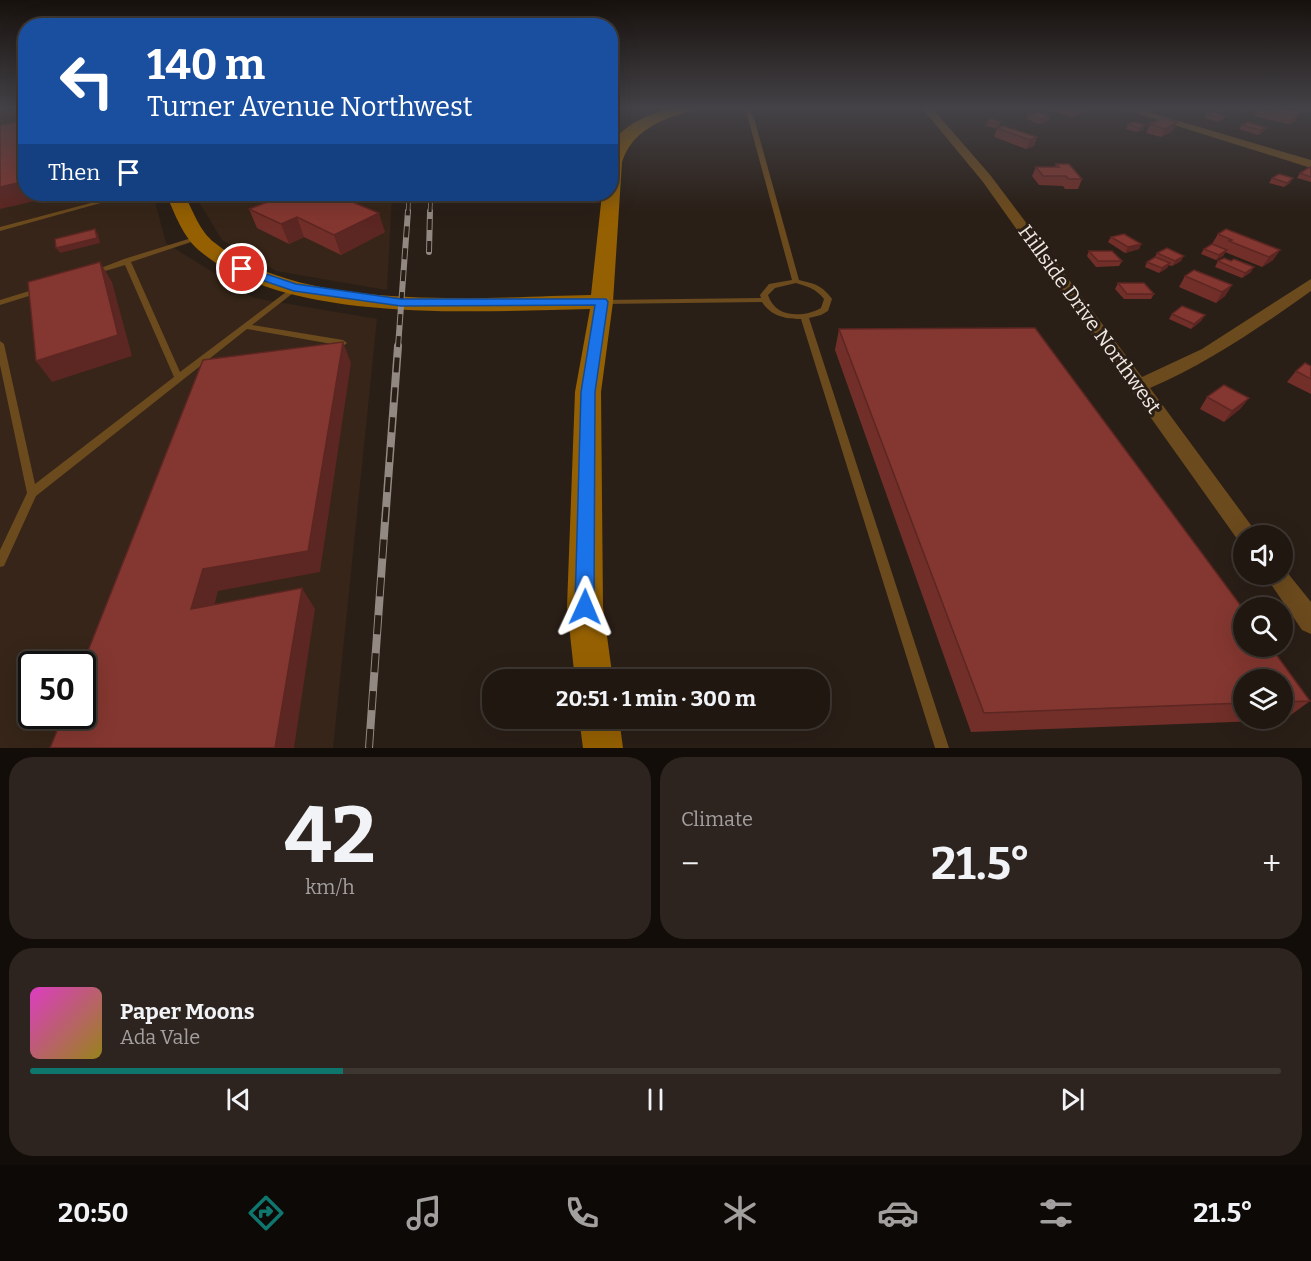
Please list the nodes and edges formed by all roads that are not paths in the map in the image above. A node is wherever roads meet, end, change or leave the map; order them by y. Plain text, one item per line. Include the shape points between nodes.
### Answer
1 (758, 143) edge
2 (957, 143) edge
3 (1241, 143) edge
4 (1311, 164) edge
5 (104, 201) edge
6 (179, 201) edge
7 (610, 201) edge
8 (0, 229) edge
9 (198, 238) junction
10 (127, 261) junction
11 (85, 275) edge
12 (796, 281) junction
13 (1311, 284) edge
14 (53, 285) edge
15 (294, 288) junction
16 (764, 300) junction
17 (602, 302) junction
18 (0, 303) edge
19 (804, 317) junction
20 (245, 326) junction
21 (344, 343) edge
22 (0, 344) edge
23 (179, 379) junction
24 (1139, 385) junction
25 (32, 493) junction
26 (1240, 525) edge
27 (0, 562) edge
28 (1284, 585) edge
29 (1311, 622) edge
30 (593, 669) edge
31 (600, 729) edge
32 (603, 748) edge
33 (942, 748) edge

1 - 12 lane
2 - 24 street, Hillside Drive Northwest
3 - 4 street
5 - 8 lane
6 - 9 main road
7 - 17 main road
9 - 10 lane
9 - 15 main road via 229,263
10 - 11 lane
10 - 23 lane
12 - 16 lane via 771,286
12 - 19 lane via 814,286 828,299 820,313
13 - 24 street via 1202,358
14 - 18 lane
15 - 17 main road via 401,303
15 - 20 lane
16 - 17 lane
16 - 19 lane via 778,313
17 - 30 main road via 588,392 585,607
19 - 33 lane
20 - 21 lane
20 - 23 lane
22 - 25 lane
23 - 25 lane
24 - 26 street, Hillside Drive Northwest
25 - 27 lane
28 - 29 street
31 - 32 main road

